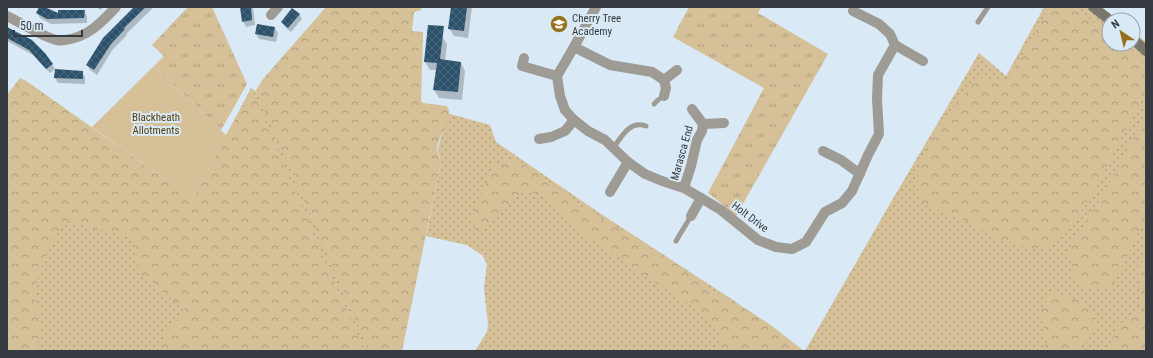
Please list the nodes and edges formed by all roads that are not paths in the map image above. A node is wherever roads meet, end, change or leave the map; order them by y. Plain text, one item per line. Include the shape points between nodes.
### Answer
1 (116, 7) edge
2 (596, 7) edge
3 (988, 7) edge
4 (1093, 7) edge
5 (853, 11) dead end
6 (1101, 13) edge
7 (7, 16) edge
8 (978, 22) dead end
9 (894, 45) junction
10 (574, 47) junction
11 (524, 58) dead end
12 (923, 61) dead end
13 (677, 70) dead end
14 (557, 76) junction
15 (664, 80) junction
16 (664, 96) joint
17 (654, 104) dead end
18 (692, 109) dead end
19 (574, 120) junction
20 (724, 122) dead end
21 (703, 124) junction
22 (646, 126) dead end
23 (539, 139) dead end
24 (614, 148) junction
25 (823, 151) dead end
26 (628, 162) junction
27 (860, 174) junction
28 (684, 188) junction
29 (610, 192) dead end
30 (701, 198) junction
31 (691, 216) joint
32 (676, 241) dead end

1 - 7 street via 86,34 58,41
2 - 10 street
3 - 8 lane
4 - 6 main road
5 - 9 street via 879,24 890,34
9 - 12 street
9 - 27 street, Holt Drive via 878,75 879,134
10 - 14 street
10 - 15 street via 610,65 652,72
11 - 14 street via 522,66
13 - 15 street
14 - 19 street, Holt Drive via 565,110
15 - 16 street
16 - 17 lane
18 - 21 street, Marasca End
19 - 23 street via 565,131
19 - 24 street, Holt Drive
20 - 21 street, Marasca End
21 - 28 street, Marasca End
22 - 24 lane via 641,124 629,128
24 - 26 street, Holt Drive
25 - 27 street
26 - 28 street, Holt Drive via 645,174
26 - 29 street
27 - 30 street, Holt Drive via 852,191 842,203 826,212 806,242 792,249 776,247 758,240
28 - 30 street, Holt Drive
30 - 31 street
31 - 32 lane

